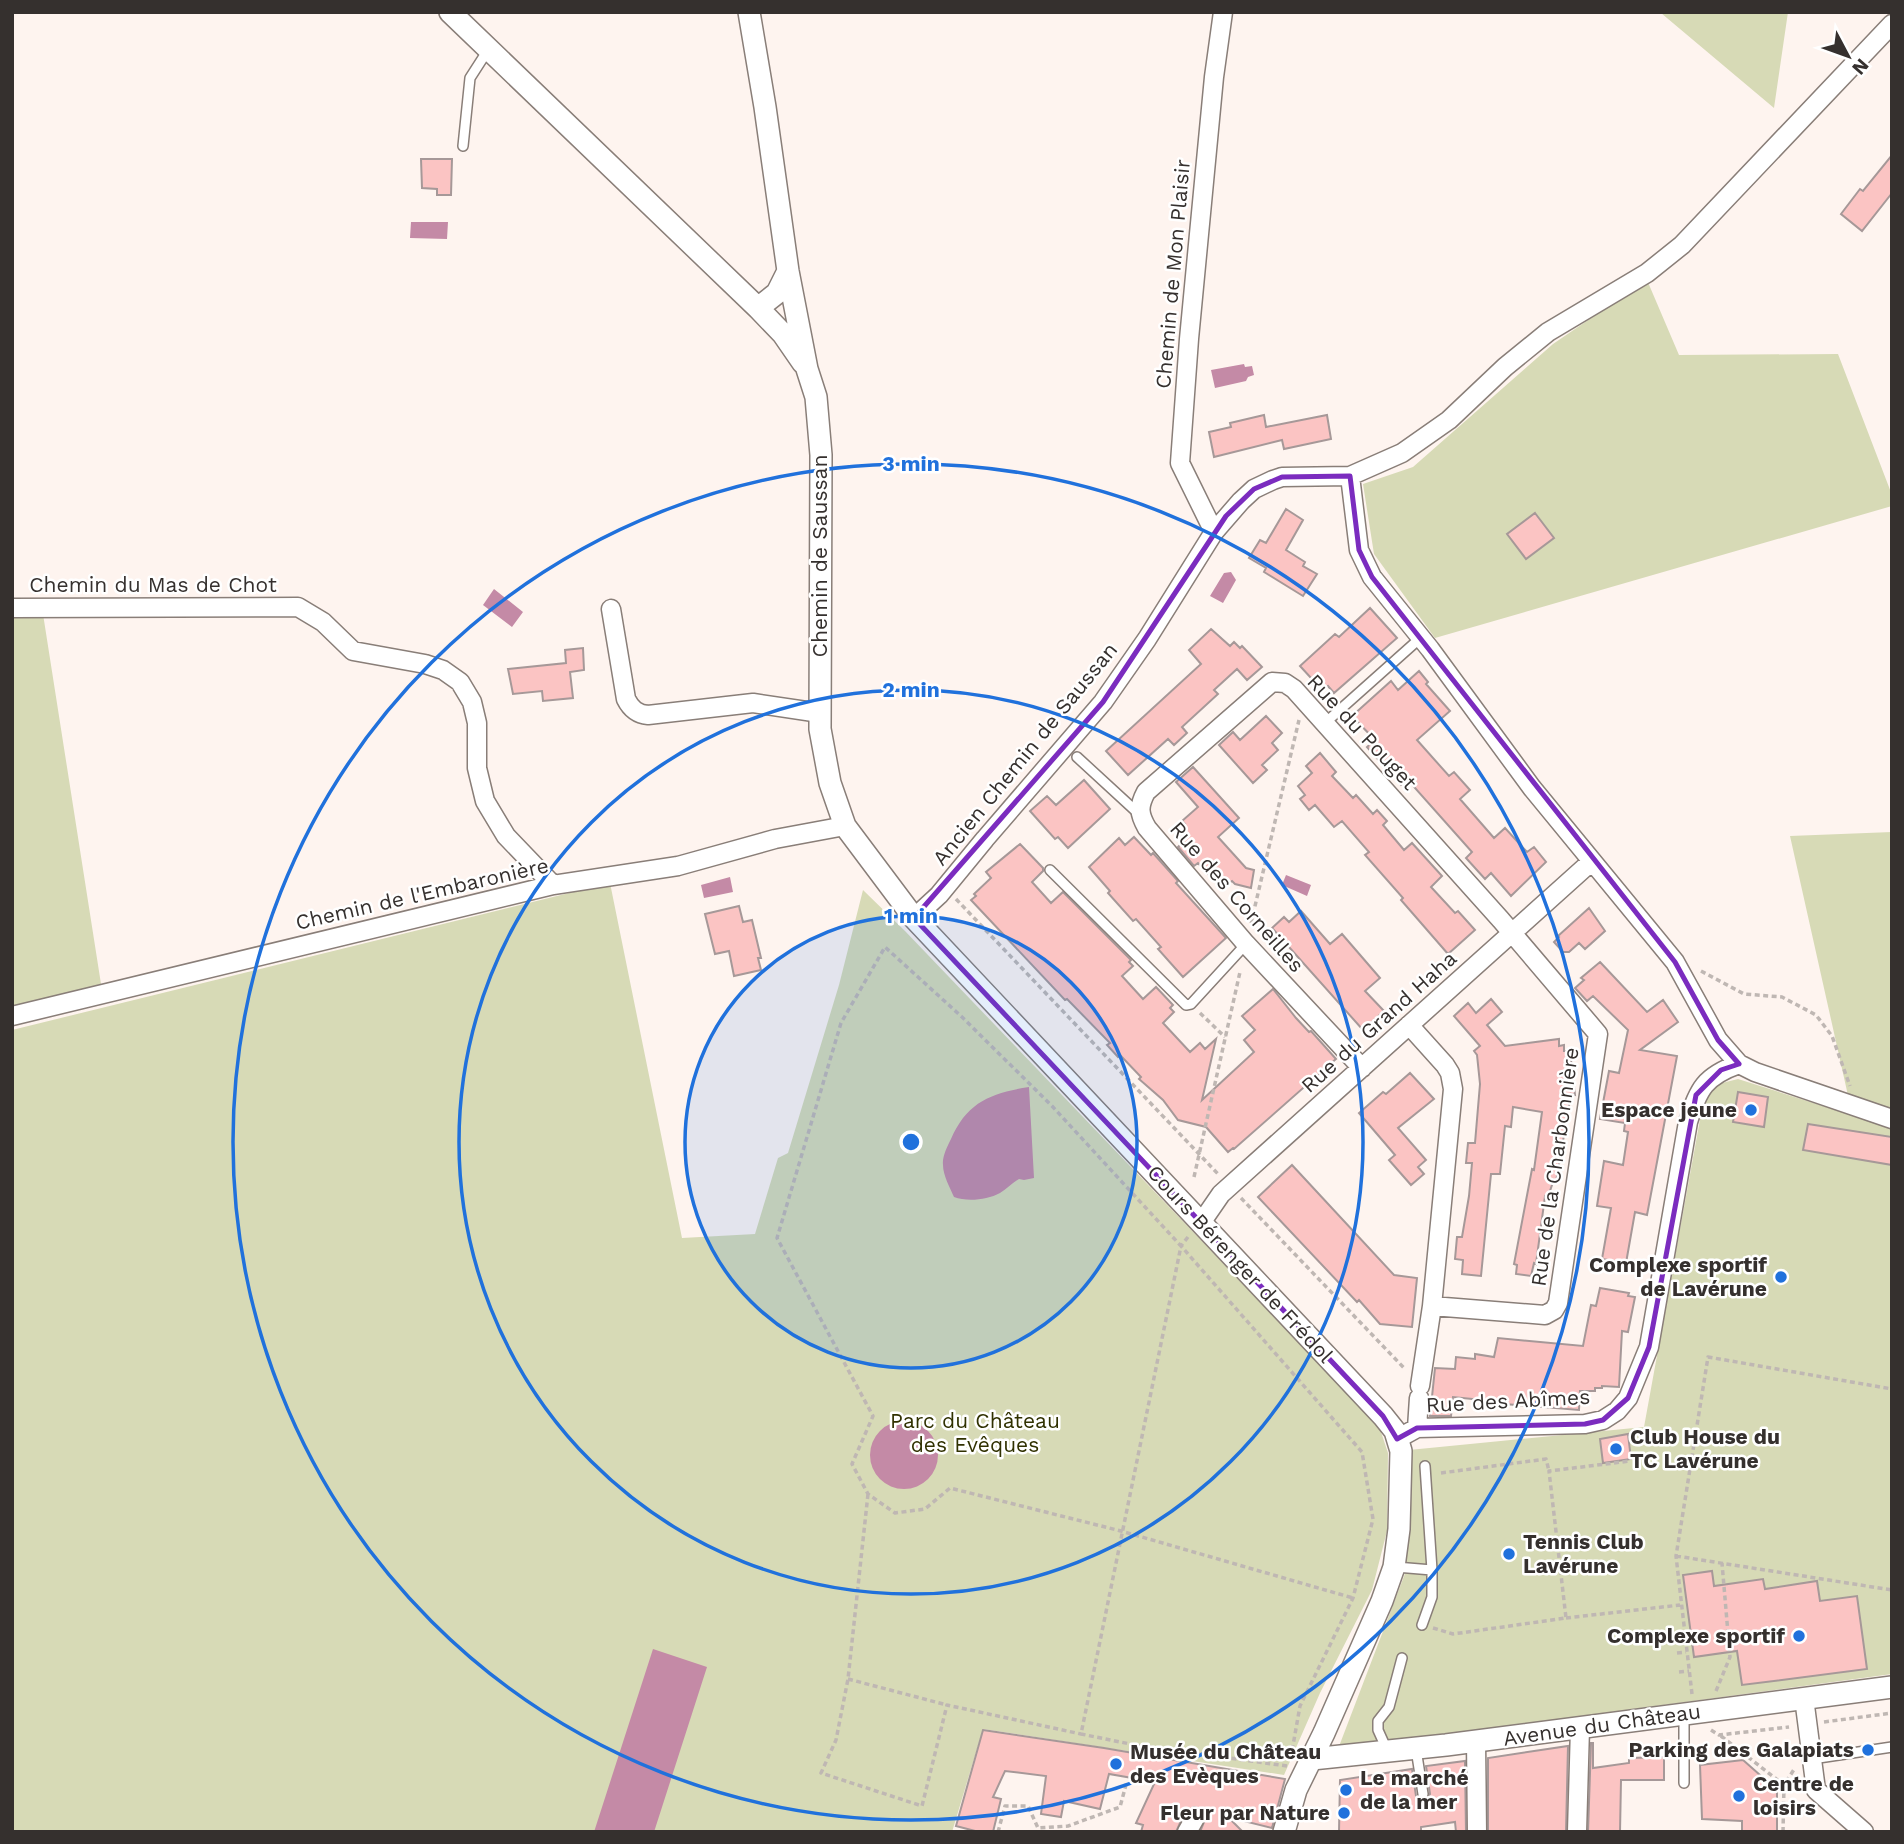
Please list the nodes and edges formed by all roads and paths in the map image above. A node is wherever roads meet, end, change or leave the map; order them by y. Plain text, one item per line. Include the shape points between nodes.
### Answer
1 (450, 12) edge
2 (749, 12) edge
3 (1223, 12) edge
4 (1892, 24) edge
5 (488, 50) junction
6 (463, 146) dead end
7 (788, 271) junction
8 (758, 308) junction
9 (807, 369) junction
10 (1350, 476) junction
11 (1214, 532) junction
12 (12, 608) edge
13 (611, 609) dead end
14 (1417, 641) dead end
15 (820, 713) junction
16 (1325, 723) junction
17 (1077, 757) dead end
18 (1139, 814) junction
19 (850, 832) junction
20 (1592, 861) junction
21 (1050, 870) dead end
22 (553, 885) junction
23 (942, 892) junction
24 (914, 918) junction
25 (1512, 933) junction
26 (1246, 944) junction
27 (1679, 968) junction
28 (1191, 1004) junction
29 (12, 1016) edge
30 (1409, 1025) junction
31 (1226, 1038) dead end
32 (1739, 1064) junction
33 (1362, 1068) junction
34 (1852, 1091) dead end
35 (1892, 1119) edge
36 (1230, 1186) junction
37 (1201, 1223) junction
38 (1181, 1247) junction
39 (1432, 1306) junction
40 (1892, 1389) edge
41 (1419, 1392) junction
42 (1417, 1428) junction
43 (1397, 1439) junction
44 (1630, 1461) dead end
45 (1425, 1466) dead end
46 (1549, 1471) junction
47 (1441, 1473) dead end
48 (868, 1494) junction
49 (1121, 1531) junction
50 (1676, 1556) junction
51 (1722, 1563) junction
52 (1394, 1567) junction
53 (1432, 1570) junction
54 (1892, 1590) edge
55 (1353, 1598) junction
56 (1892, 1600) edge
57 (1680, 1605) junction
58 (1892, 1608) edge
59 (1566, 1618) junction
60 (1422, 1625) joint
61 (1686, 1652) junction
62 (1677, 1653) dead end
63 (1402, 1658) dead end
64 (1689, 1671) junction
65 (1679, 1672) dead end
66 (848, 1679) junction
67 (1892, 1686) edge
68 (1804, 1698) junction
69 (1710, 1701) junction
70 (947, 1705) junction
71 (1892, 1713) edge
72 (1684, 1715) junction
73 (1808, 1725) junction
74 (1580, 1728) junction
75 (1080, 1734) junction
76 (1719, 1735) junction
77 (1476, 1741) junction
78 (1892, 1747) edge
79 (1416, 1749) junction
80 (1388, 1752) junction
81 (1806, 1759) junction
82 (1302, 1767) junction
83 (1127, 1781) dead end
84 (1684, 1783) dead end
85 (1784, 1785) junction
86 (1423, 1794) dead end
87 (998, 1832) edge
88 (1284, 1832) edge
89 (1477, 1832) edge
90 (1577, 1832) edge
91 (1783, 1832) edge
92 (1864, 1832) edge

1 - 5 street
2 - 7 street, Chemin de Saussan
3 - 11 street, Chemin de Mon Plaisir via 1180,463
4 - 10 street via 1682,245 1647,272 1548,332 1449,420 1402,453
5 - 6 lane via 470,78
5 - 8 street
7 - 8 street via 777,293
7 - 9 street, Chemin de Saussan
8 - 9 street
9 - 15 street, Chemin de Saussan via 816,397 821,455
10 - 11 street, Ancien Chemin de Saussan via 1273,480 1254,489
10 - 20 street via 1359,550 1372,578
11 - 23 street, Ancien Chemin de Saussan via 1103,702
12 - 22 street, Chemin du Mas de Chot via 298,607 323,622 353,651 443,670 460,682 472,702 477,768 485,801 506,836
13 - 15 street via 626,699 640,714 753,703
14 - 16 lane
15 - 19 street, Chemin de Saussan via 830,783
16 - 18 street, Rue du Pouget via 1294,689 1272,681 1146,792
16 - 25 street, Rue du Pouget
17 - 18 lane, Rue des Corneilles
18 - 26 street, Rue des Corneilles
19 - 22 street, Chemin de l'Embaronière via 775,839 678,866
19 - 24 street, Cours Bérenger de Frédol
20 - 25 street, Rue du Grand Haha
20 - 27 street
21 - 28 lane via 1181,1000
22 - 29 street, Chemin de l'Embaronière
23 - 24 street, Ancien Chemin de Saussan
23 - 36 path
24 - 37 street, Cours Bérenger de Frédol
25 - 30 street, Rue du Grand Haha
25 - 39 street, Rue de la Charbonnière via 1598,1034 1558,1303 1545,1315
26 - 28 lane
26 - 33 street, Rue des Corneilles
27 - 32 street via 1718,1040
27 - 34 path via 1695,968 1744,995 1782,997 1816,1015 1832,1036
28 - 31 path
30 - 33 street, Rue du Grand Haha
30 - 39 street via 1445,1065 1453,1089
32 - 35 street
32 - 42 street, Rue des Abîmes via 1721,1070 1696,1095 1649,1347 1628,1398 1617,1411 1584,1424
33 - 36 street, Rue du Grand Haha
36 - 37 street, Rue du Grand Haha
36 - 41 path via 1409,1373 1408,1384
37 - 43 street, Cours Bérenger de Frédol via 1384,1416
38 - 48 path via 1052,1106 885,947 841,1023 777,1238 873,1416 852,1464
38 - 49 path
38 - 55 path via 1362,1452 1373,1519
39 - 41 street
40 - 50 path via 1708,1357
41 - 42 street
42 - 43 street, Rue des Abîmes
43 - 52 street, Cours Bérenger de Frédol via 1401,1451
44 - 46 path
45 - 53 lane
46 - 47 path via 1546,1460
46 - 59 path
48 - 49 path via 895,1513 925,1509 950,1488
48 - 66 path
49 - 55 path
49 - 75 path
50 - 51 path
50 - 57 path
51 - 54 path
51 - 69 path via 1730,1657
52 - 53 lane
52 - 82 street, Cours Bérenger de Frédol
53 - 60 lane via 1432,1597
55 - 82 path via 1300,1706
56 - 58 path
57 - 59 path
57 - 61 path
59 - 60 path via 1453,1634
61 - 62 path
61 - 64 path
63 - 80 lane via 1389,1707 1378,1721
64 - 65 path
64 - 69 path via 1692,1695
66 - 70 path
66 - 70 path via 836,1741 821,1773 922,1806
67 - 68 street, Avenue du Château
68 - 69 street, Avenue du Château
68 - 73 street
69 - 72 street, Avenue du Château
70 - 75 path
71 - 73 path
72 - 74 street, Avenue du Château
72 - 76 path
72 - 84 lane
73 - 76 path
73 - 81 street
74 - 77 street, Avenue du Château
74 - 90 street
75 - 82 path
76 - 85 path
77 - 79 street, Avenue du Château
77 - 89 street
78 - 81 lane
79 - 80 street, Avenue du Château
79 - 86 lane
80 - 82 street, Avenue du Château
81 - 85 path
81 - 92 street via 1816,1790
82 - 88 street, Cours Bérenger de Frédol
83 - 87 path via 1121,1807 1068,1826 1038,1828 1028,1806 1005,1806
85 - 91 path

